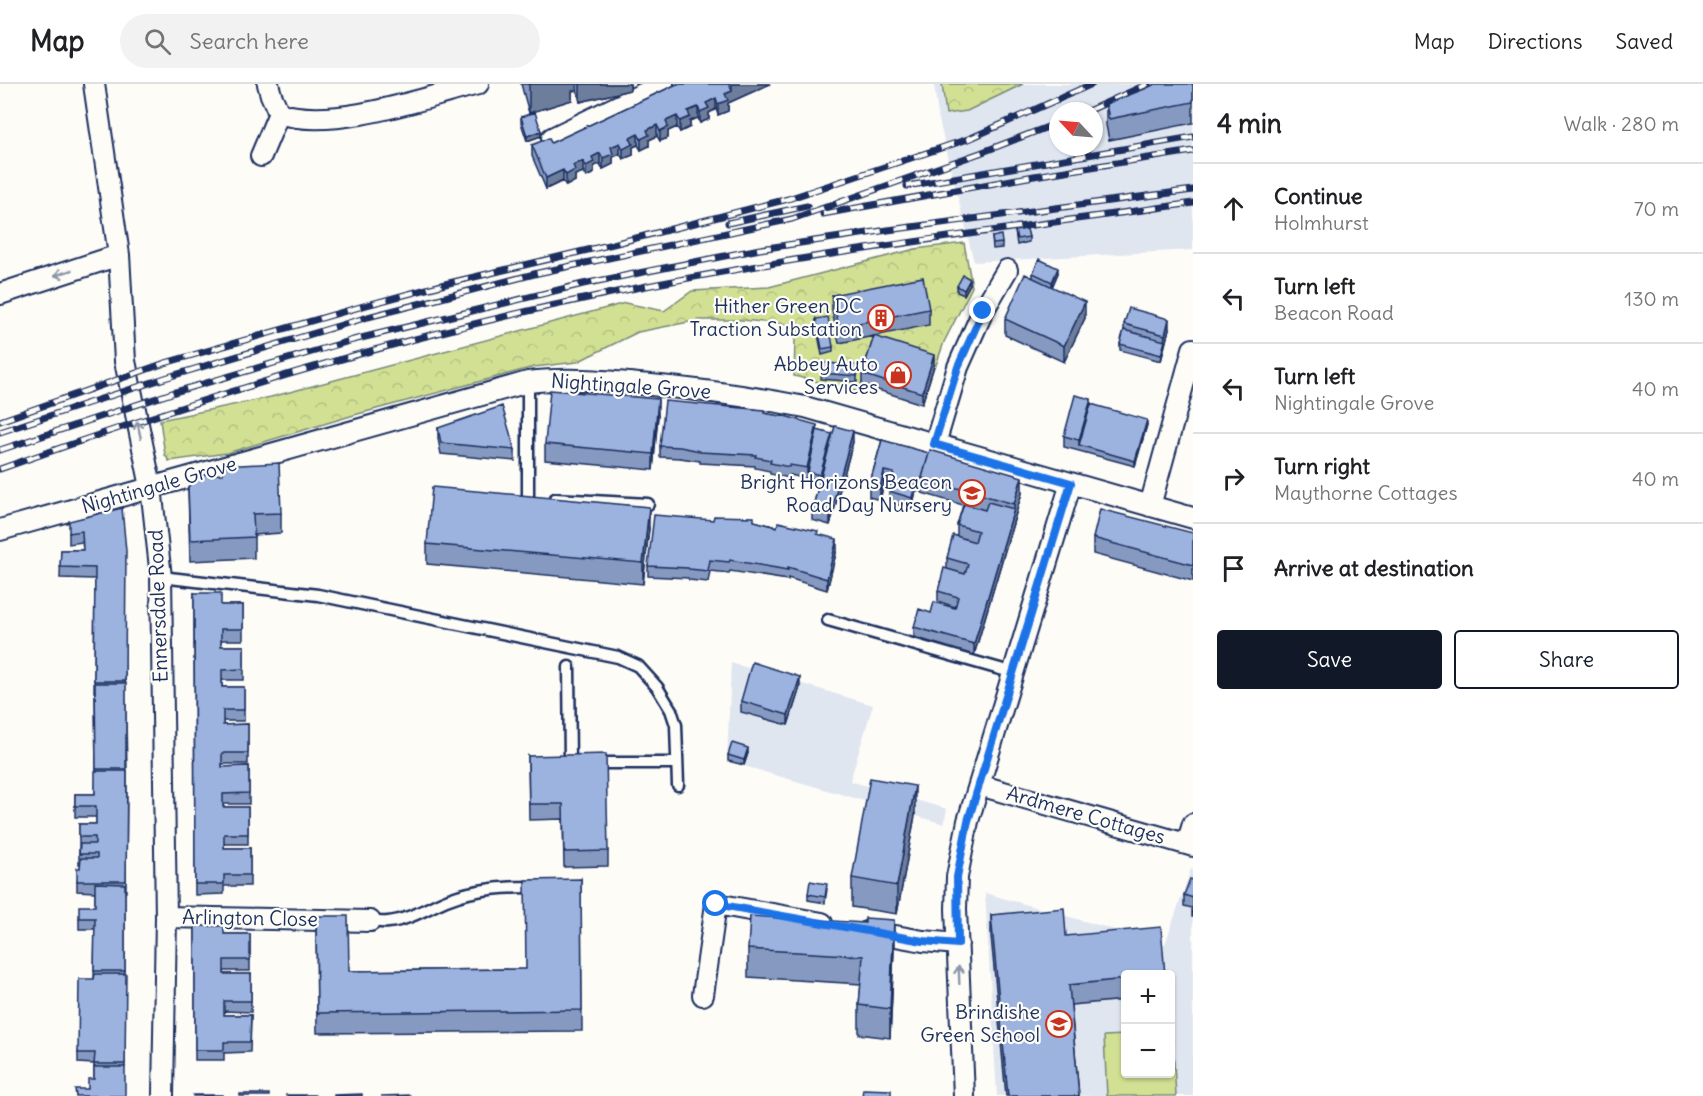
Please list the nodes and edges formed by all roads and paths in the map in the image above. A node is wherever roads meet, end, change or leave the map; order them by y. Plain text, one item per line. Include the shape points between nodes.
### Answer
1 (94, 84) edge
2 (268, 84) edge
3 (478, 84) edge
4 (663, 84) edge
5 (279, 113) junction
6 (552, 138) edge
7 (261, 156) dead end
8 (119, 255) junction
9 (1007, 270) dead end
10 (0, 294) edge
11 (1193, 349) edge
12 (528, 382) junction
13 (934, 444) junction
14 (1071, 483) junction
15 (151, 487) junction
16 (648, 504) edge
17 (1150, 506) junction
18 (1193, 518) edge
19 (0, 530) edge
20 (161, 577) junction
21 (828, 620) dead end
22 (569, 667) dead end
23 (1014, 673) junction
24 (677, 762) junction
25 (678, 785) dead end
26 (979, 785) junction
27 (1193, 824) edge
28 (1190, 845) edge
29 (546, 887) edge
30 (166, 917) junction
31 (370, 921) joint
32 (958, 944) junction
33 (703, 995) dead end
34 (163, 1096) edge
35 (964, 1096) edge

1 - 8 street, Ennersdale Road
2 - 5 street
3 - 5 street via 360,115 295,118
4 - 6 street
5 - 7 street
8 -> 10 street
15 -> 8 street, Ennersdale Road via 125,361
9 - 13 street via 958,367
11 - 17 street
12 - 13 street, Nightingale Grove via 616,381 762,398
12 - 15 street, Nightingale Grove
12 - 16 lane via 522,497
13 - 14 street, Nightingale Grove
14 - 17 street, Nightingale Grove
14 - 23 street
15 - 19 street, Nightingale Grove
15 - 20 street, Ennersdale Road
17 - 18 street, Nightingale Grove
20 - 24 lane via 318,595 618,657 638,666 671,710 676,725
20 - 30 street, Ennersdale Road
21 - 23 lane
22 - 24 lane via 570,763
23 - 26 street
24 - 25 lane
26 - 28 street, Ardmere Cottages
26 - 32 street via 957,877
27 - 28 street
29 - 31 lane via 476,891 404,918
30 - 31 street, Arlington Close
30 - 34 street, Ennersdale Road
32 - 33 street via 716,904
35 -> 32 street

